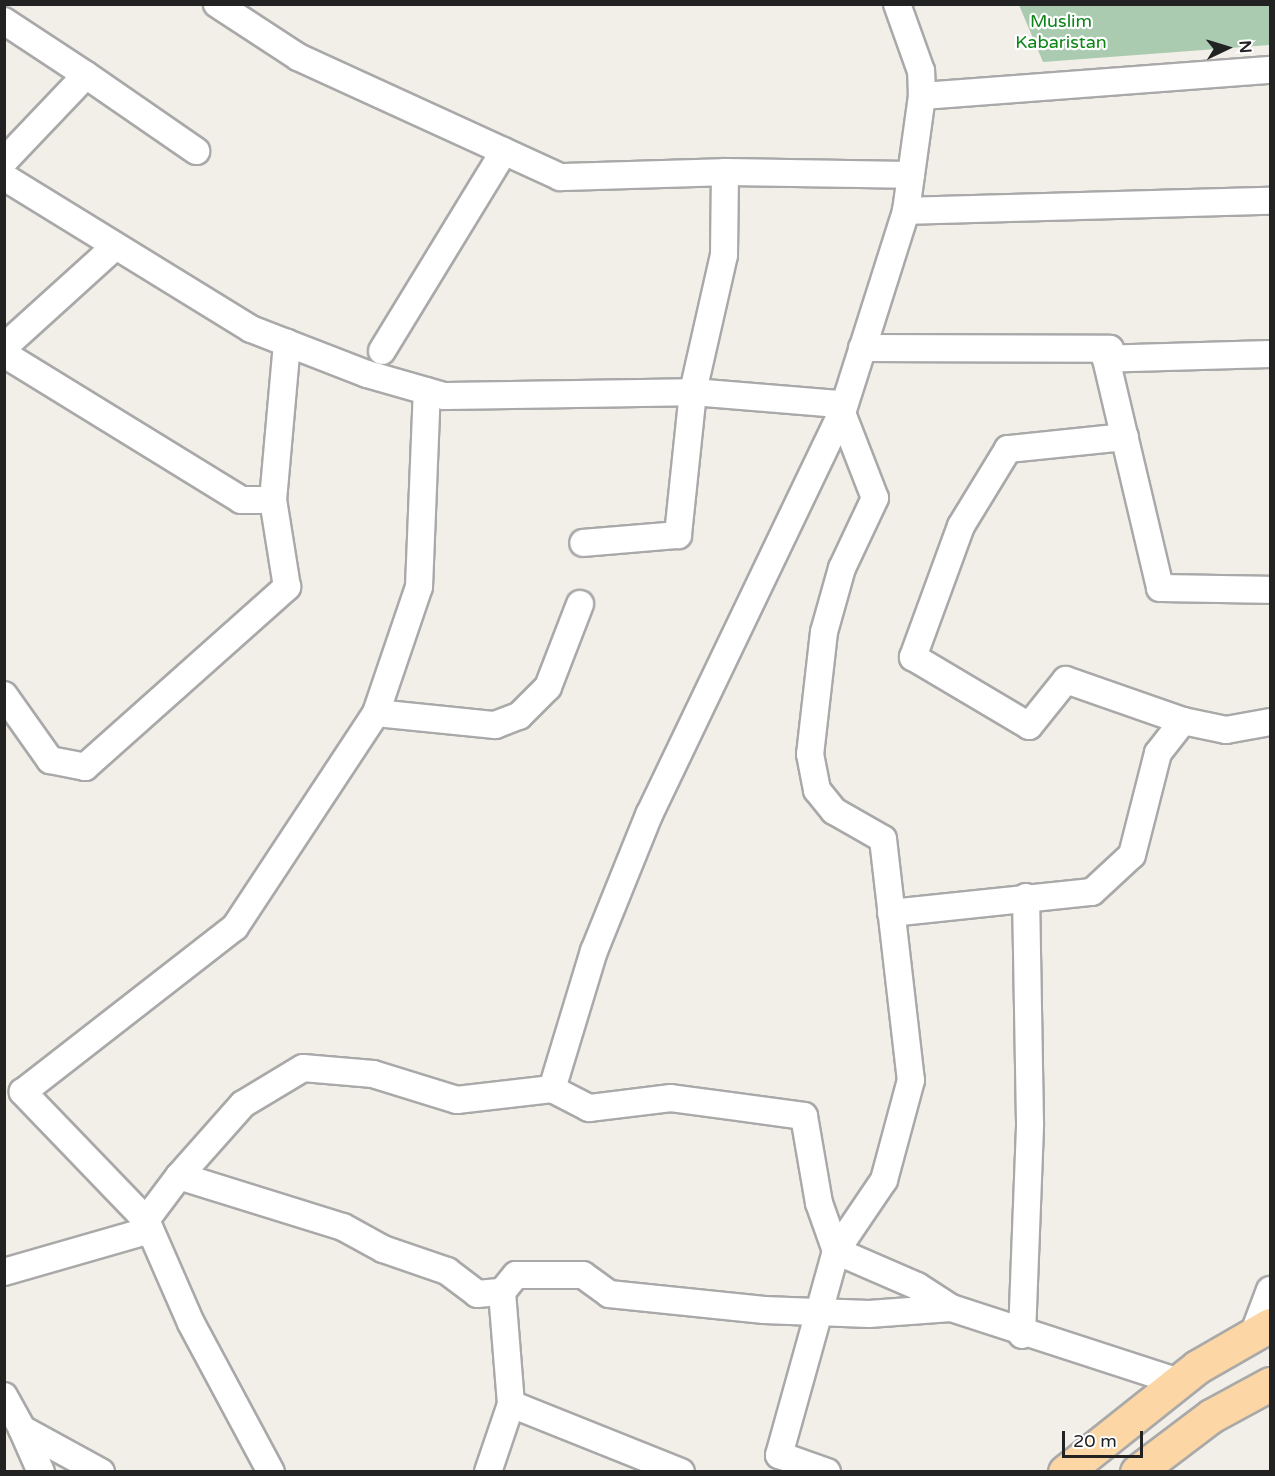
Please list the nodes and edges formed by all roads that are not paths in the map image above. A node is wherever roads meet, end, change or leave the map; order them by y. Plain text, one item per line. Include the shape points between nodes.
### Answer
1 (217, 4) edge
2 (897, 4) edge
3 (4, 21) edge
4 (1270, 69) edge
5 (86, 75) junction
6 (922, 96) junction
7 (196, 151) dead end
8 (504, 151) junction
9 (4, 161) edge
10 (725, 172) junction
11 (911, 176) junction
12 (4, 177) edge
13 (1270, 201) edge
14 (906, 211) junction
15 (113, 248) junction
16 (287, 343) junction
17 (4, 347) edge
18 (862, 348) junction
19 (382, 351) dead end
20 (4, 354) edge
21 (1106, 358) junction
22 (1269, 361) edge
23 (427, 391) junction
24 (693, 392) junction
25 (842, 413) junction
26 (1125, 437) junction
27 (273, 501) junction
28 (583, 543) dead end
29 (1270, 590) edge
30 (580, 604) dead end
31 (4, 695) edge
32 (376, 713) junction
33 (1183, 722) junction
34 (1270, 722) edge
35 (1026, 897) junction
36 (891, 913) junction
37 (552, 1089) junction
38 (179, 1176) junction
39 (148, 1225) junction
40 (836, 1251) junction
41 (4, 1272) edge
42 (1270, 1290) edge
43 (502, 1292) junction
44 (951, 1308) junction
45 (820, 1312) junction
46 (1262, 1330) edge
47 (1022, 1335) junction
48 (1179, 1382) junction
49 (1270, 1384) edge
50 (4, 1396) edge
51 (511, 1404) junction
52 (1211, 1416) junction
53 (22, 1429) junction
54 (817, 1470) edge
55 (41, 1472) edge
56 (101, 1472) edge
57 (271, 1472) edge
58 (488, 1472) edge
59 (681, 1472) edge
60 (1065, 1472) edge
61 (1137, 1472) edge

1 - 8 street via 298,57
2 - 6 street via 921,71
3 - 5 street
4 - 6 street
5 - 7 street
5 - 9 street
6 - 11 street
8 - 10 street via 560,177
8 - 19 street
10 - 11 street
10 - 24 street via 724,255
11 - 14 street
12 - 15 street
13 - 14 street
14 - 18 street
15 - 16 street via 251,329
15 - 17 street
16 - 23 street
16 - 27 street
18 - 21 street via 1110,350
18 - 25 street
20 - 27 street via 241,500
21 - 22 street
21 - 26 street
23 - 24 street via 444,396
23 - 32 street via 419,586
24 - 25 street via 839,404
24 - 28 street via 678,535
25 - 36 street via 875,498 842,568 824,632 810,754 817,790 834,811 883,839
25 - 37 street via 649,815 594,951
26 - 29 street via 1160,588
26 - 33 street via 1008,449 961,526 913,657 1029,726 1066,680
27 - 31 street via 287,587 85,767 50,760
30 - 32 street via 548,687 519,716 495,725
32 - 39 street via 235,927 23,1092
33 - 34 street via 1226,730
33 - 35 street via 1158,753 1132,855 1092,892
35 - 36 street
35 - 47 street via 1030,1123
36 - 40 street via 911,1080 884,1180
37 - 38 street via 457,1100 373,1074 303,1068 243,1104
37 - 40 street via 589,1108 671,1098 804,1116 819,1203
38 - 39 street
38 - 43 street via 343,1227 383,1249 447,1271 477,1294
39 - 41 street
39 - 57 street via 225,1392
40 - 44 street via 917,1286
40 - 45 street
42 - 46 street
43 - 45 street via 516,1275 583,1275 609,1294
43 - 51 street
44 - 45 street
44 - 47 street
45 - 54 street via 779,1455
46 - 48 main road
47 - 48 street
48 - 52 main road
48 - 60 main road
49 - 52 main road
50 - 53 street
51 - 58 street
51 - 59 street
52 - 61 main road
53 - 55 street
53 - 56 street

